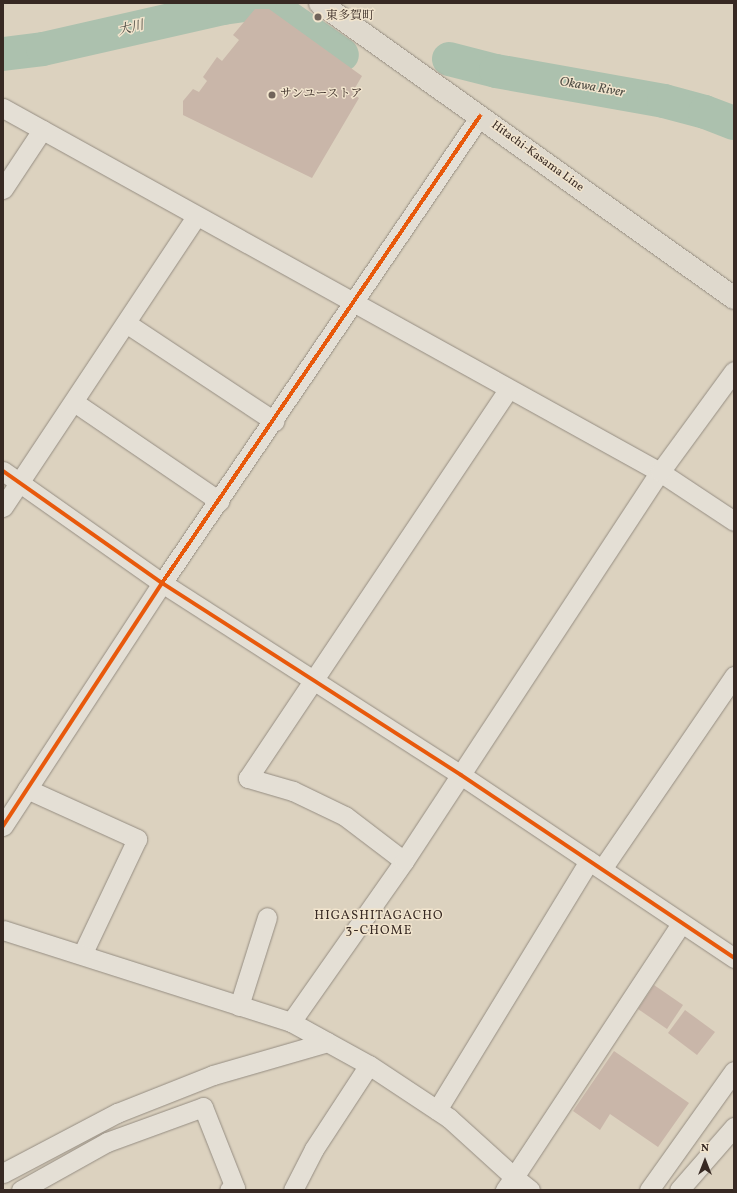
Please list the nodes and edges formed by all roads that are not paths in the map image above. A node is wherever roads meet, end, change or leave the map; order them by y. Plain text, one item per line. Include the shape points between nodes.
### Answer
1 (320, 3) edge
2 (3, 108) edge
3 (480, 116) junction
4 (42, 130) junction
5 (3, 189) edge
6 (196, 217) junction
7 (734, 298) edge
8 (355, 302) junction
9 (126, 323) junction
10 (734, 371) edge
11 (508, 390) junction
12 (74, 402) junction
13 (274, 421) junction
14 (3, 471) edge
15 (660, 472) junction
16 (20, 482) junction
17 (219, 501) junction
18 (3, 507) edge
19 (734, 521) edge
20 (162, 583) junction
21 (734, 676) edge
22 (314, 679) junction
23 (461, 775) junction
24 (27, 789) junction
25 (3, 826) edge
26 (404, 861) junction
27 (596, 865) junction
28 (267, 917) dead end
29 (681, 924) junction
30 (3, 930) edge
31 (82, 955) junction
32 (734, 958) edge
33 (239, 1006) junction
34 (292, 1022) junction
35 (327, 1042) junction
36 (369, 1065) junction
37 (734, 1071) edge
38 (437, 1110) junction
39 (734, 1127) edge
40 (3, 1173) edge
41 (510, 1184) edge
42 (24, 1190) edge
43 (230, 1190) edge
44 (293, 1190) edge
45 (530, 1190) edge
46 (649, 1190) edge
47 (678, 1190) edge

1 - 3 main road, Hitachi-Kasama Line
2 - 4 street
3 - 7 main road, Hitachi-Kasama Line
3 - 8 street
4 - 5 street
4 - 6 street
6 - 8 street
6 - 9 street
8 - 11 street
8 - 13 street
9 - 12 street
9 - 13 street
10 - 15 street
11 - 15 street
11 - 22 street
12 - 16 street
12 - 17 street
13 - 17 street
14 - 16 street
15 - 19 street
15 - 23 street
16 - 18 street
16 - 20 street
17 - 20 street
20 - 22 street
20 - 24 street
21 - 27 street
22 - 23 street
22 - 26 street via 248,778 293,791 345,816
23 - 26 street
23 - 27 street
24 - 25 street
24 - 31 street via 138,839
26 - 34 street
27 - 29 street
27 - 38 street
28 - 33 street
29 - 32 street
29 - 41 street
30 - 31 street
31 - 33 street
33 - 34 street
34 - 35 street
35 - 36 street
35 - 40 street via 213,1075 118,1113
36 - 38 street
36 - 44 street via 314,1149
37 - 46 street
38 - 41 street
39 - 47 street
41 - 45 street
42 - 43 street via 107,1142 203,1107 235,1188

